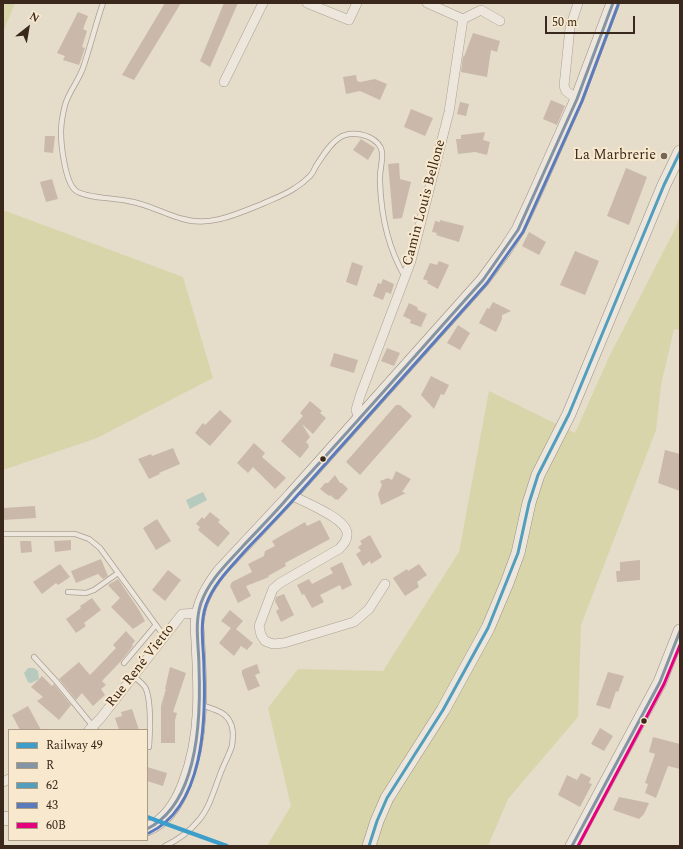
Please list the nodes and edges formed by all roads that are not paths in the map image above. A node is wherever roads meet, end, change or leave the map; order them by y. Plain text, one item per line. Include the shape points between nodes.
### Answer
1 (103, 3) edge
2 (263, 3) edge
3 (307, 3) edge
4 (357, 3) edge
5 (427, 3) edge
6 (578, 3) edge
7 (613, 3) edge
8 (463, 19) junction
9 (500, 21) dead end
10 (224, 82) dead end
11 (577, 99) junction
12 (680, 152) edge
13 (405, 277) junction
14 (359, 418) junction
15 (291, 495) junction
16 (3, 534) edge
17 (118, 573) junction
18 (385, 584) dead end
19 (68, 592) dead end
20 (198, 613) junction
21 (156, 626) junction
22 (680, 631) edge
23 (164, 636) junction
24 (34, 657) dead end
25 (124, 663) dead end
26 (133, 676) junction
27 (200, 705) junction
28 (92, 729) edge
29 (149, 747) dead end
30 (148, 828) edge
31 (165, 846) edge
32 (369, 846) edge
33 (572, 846) edge

1 - 13 lane via 84,67 66,103 61,128 66,170 76,192 153,207 184,220 218,220 296,188 310,177 327,150 342,135 368,137 377,142 382,153 380,181 384,218 394,256
2 - 10 street
3 - 4 street via 349,20
5 - 8 street
6 - 11 street via 570,28 564,86 566,91
7 - 11 street
8 - 9 street via 481,10
8 - 13 street, Camin Louis Bellone via 449,112
11 - 14 street via 518,230 498,260 478,286
12 - 32 street via 569,414 538,475 518,553 488,628 443,710 387,798 376,821
13 - 14 street, Camin Louis Bellone via 360,396 356,410
14 - 15 street
15 - 18 street via 342,522 347,538 339,549 273,589 259,626 260,635 265,641 273,644 284,643 354,622 369,609
15 - 20 street via 211,582
16 - 17 lane via 75,534 89,539 100,548
17 - 19 lane via 86,593
17 - 21 lane
20 - 23 street, Rue René Vietto via 182,614
20 - 27 street
21 - 23 lane
21 - 25 lane
22 - 33 street via 660,682
23 - 26 street, Rue René Vietto
24 - 28 lane via 56,681
26 - 28 street, Rue René Vietto
26 - 29 lane via 144,685 148,693
27 - 30 street via 193,761 182,792 168,814
27 - 31 lane via 217,710 231,722 232,746 200,819 189,831

